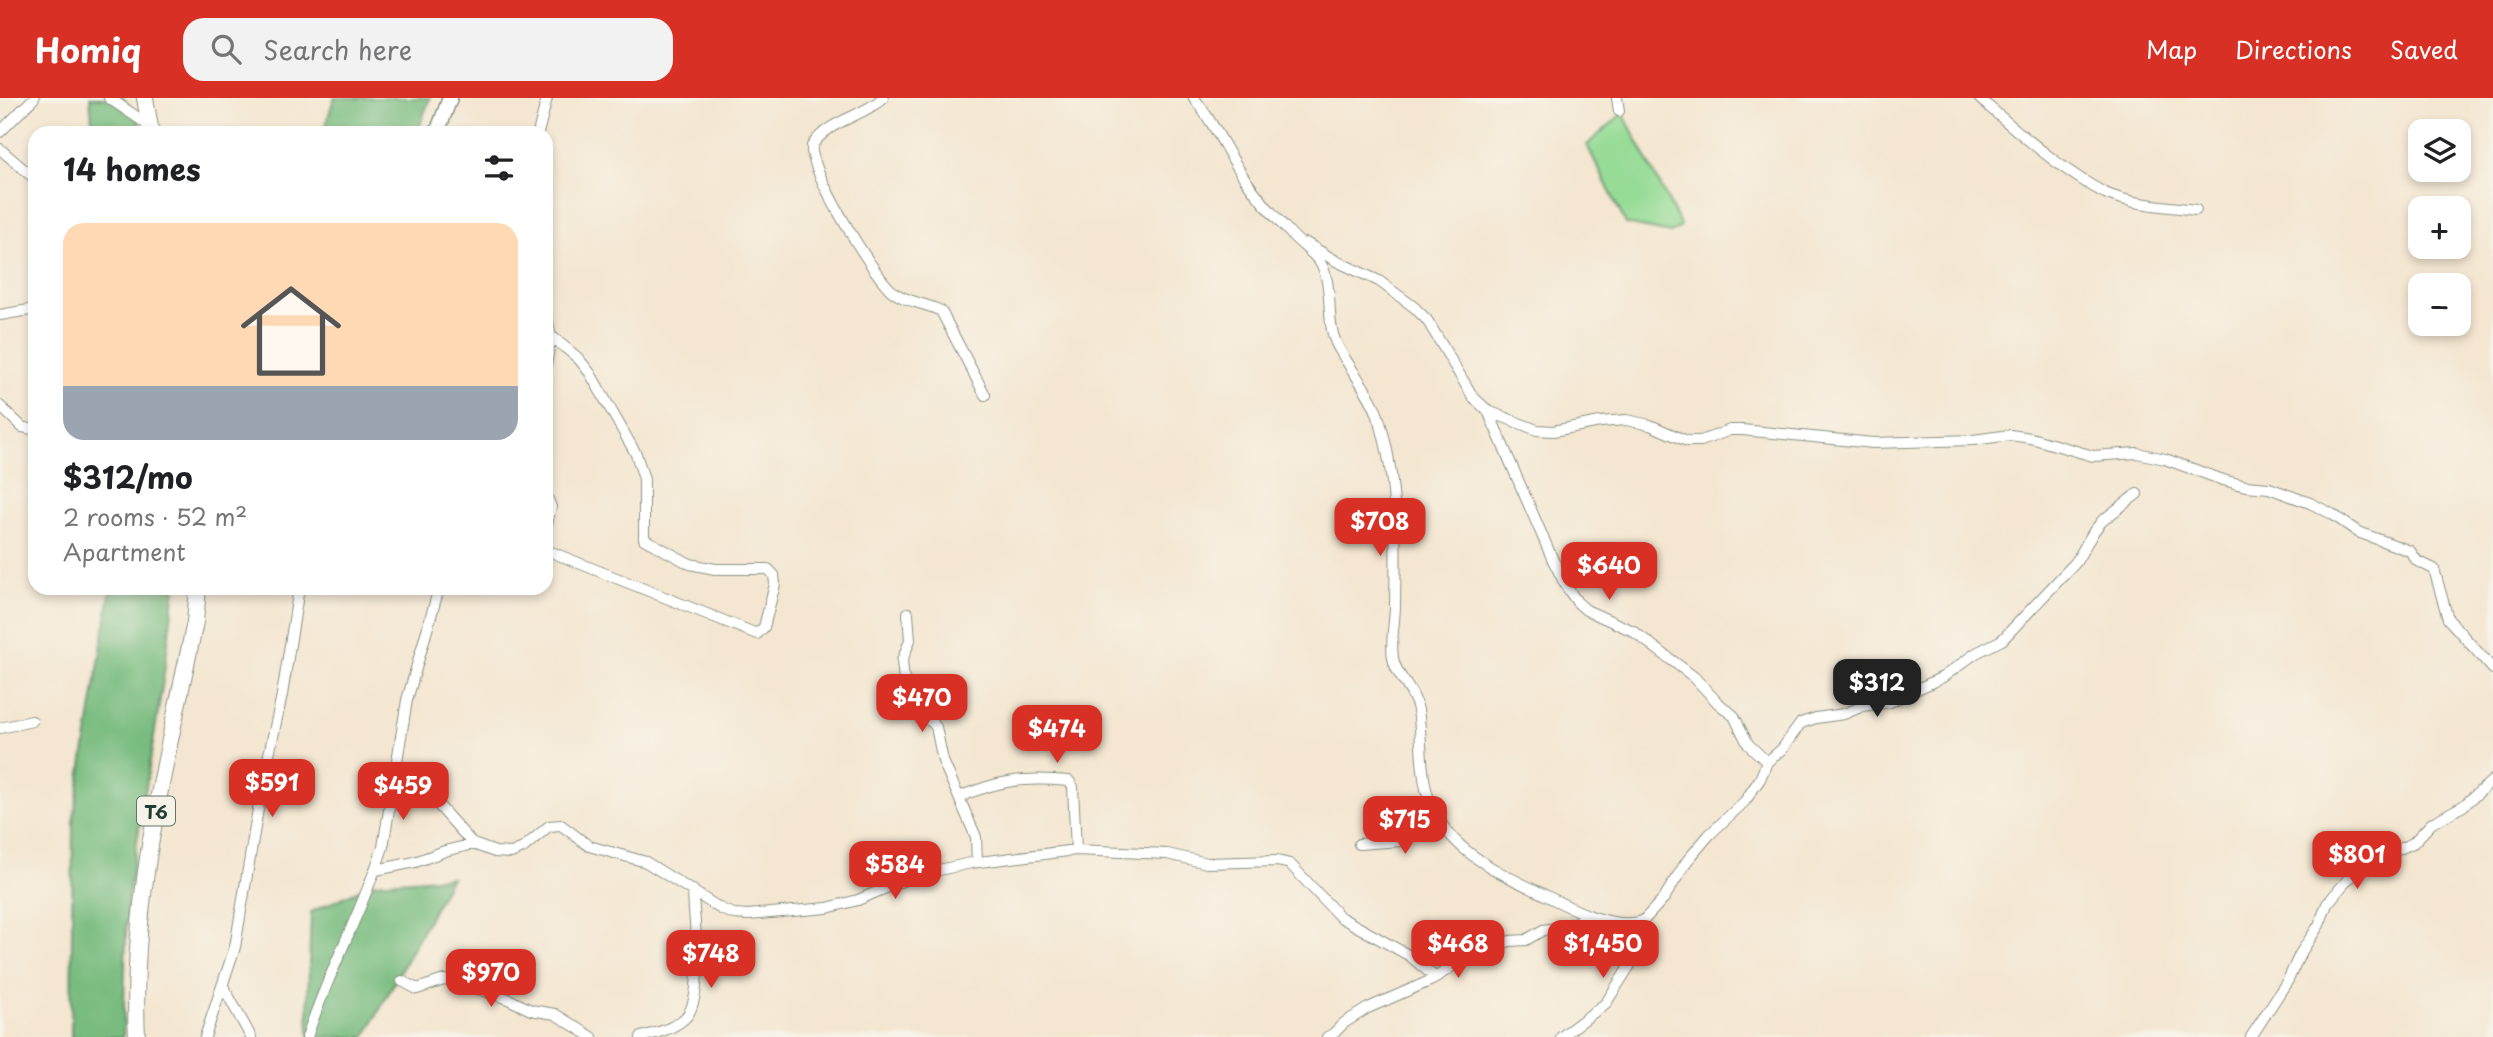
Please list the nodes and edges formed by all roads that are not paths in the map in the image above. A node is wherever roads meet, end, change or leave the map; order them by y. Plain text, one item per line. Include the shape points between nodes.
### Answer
1 (108, 98) edge
2 (145, 98) edge
3 (450, 98) edge
4 (547, 98) edge
5 (883, 98) edge
6 (1194, 98) edge
7 (1617, 98) edge
8 (1980, 98) edge
9 (28, 100) edge
10 (1619, 111) dead end
11 (146, 126) edge
12 (150, 126) edge
13 (440, 126) edge
14 (540, 126) edge
15 (0, 132) edge
16 (0, 149) edge
17 (28, 174) edge
18 (2196, 210) dead end
19 (1290, 234) junction
20 (28, 310) edge
21 (0, 314) edge
22 (553, 339) edge
23 (985, 396) dead end
24 (0, 406) edge
25 (1488, 411) junction
26 (28, 428) edge
27 (2137, 494) dead end
28 (553, 553) edge
29 (197, 595) edge
30 (298, 595) edge
31 (437, 595) edge
32 (908, 612) dead end
33 (2493, 669) edge
34 (32, 721) dead end
35 (0, 728) edge
36 (1767, 762) junction
37 (396, 771) junction
38 (2493, 780) edge
39 (959, 797) junction
40 (1442, 825) junction
41 (473, 844) junction
42 (1359, 844) dead end
43 (1076, 850) junction
44 (977, 862) junction
45 (376, 870) junction
46 (692, 890) junction
47 (1588, 917) junction
48 (1643, 921) junction
49 (1436, 978) junction
50 (402, 981) dead end
51 (223, 986) junction
52 (137, 1037) edge
53 (205, 1037) edge
54 (251, 1037) edge
55 (307, 1037) edge
56 (592, 1037) edge
57 (641, 1037) edge
58 (1327, 1037) edge
59 (1561, 1037) edge
60 (2251, 1037) edge

1 - 11 street
2 - 12 highway
3 - 13 main road
4 - 14 street
5 - 23 street via 823,133 812,146 814,163 846,224 887,286 941,312
6 - 19 street via 1245,178
7 - 10 street
8 - 18 street via 2065,167 2107,194
9 - 15 street
16 - 17 street
19 - 25 street via 1407,300 1427,320 1473,397
19 - 40 street via 1324,270 1334,338 1373,404 1389,457 1395,505 1392,657 1418,708 1426,789
20 - 21 street
22 - 28 street via 590,373 636,454 644,479 644,539 690,564 768,569 775,584 764,627 757,634
24 - 26 street
25 - 33 street via 1537,430 1626,421 1650,425 1686,441 1701,442 1730,430 1873,443 2010,435 2093,456 2137,453 2165,458 2223,480 2293,497 2332,514 2358,532 2410,551 2417,561 2434,569 2448,619
25 - 36 street via 1552,558 1577,602 1633,631 1695,677 1734,716 1748,744
27 - 36 street via 2102,521 2076,562 2001,640 1943,677 1890,702 1806,720
29 - 52 highway, T6 via 150,839 140,924
30 - 51 street via 235,947
31 - 37 street via 407,700
32 - 39 street via 910,640 902,661 906,700 933,723
34 - 35 street
36 - 48 street via 1745,800 1687,861
37 - 41 street via 432,798
37 - 45 street
38 - 60 street via 2463,806 2432,823 2413,843 2348,879 2327,904
39 - 43 street via 1020,779 1069,780
39 - 44 street via 976,837
40 - 42 street via 1400,841
40 - 47 street via 1484,865
41 - 45 street
41 - 46 street via 511,853 549,826 561,825 590,846 646,862
43 - 44 street
43 - 49 street via 1167,854 1207,863 1290,864 1340,917 1410,956
44 - 46 street via 916,875 858,900 788,913 734,914
45 - 55 street
46 - 57 street via 697,981 691,1009 675,1026
47 - 48 street
47 - 49 street via 1526,940 1473,952
48 - 59 street via 1642,946 1611,995 1598,1011
49 - 58 street via 1367,1008
50 - 56 street via 417,989 455,981 531,1010 555,1014
51 - 53 street
51 - 54 street

